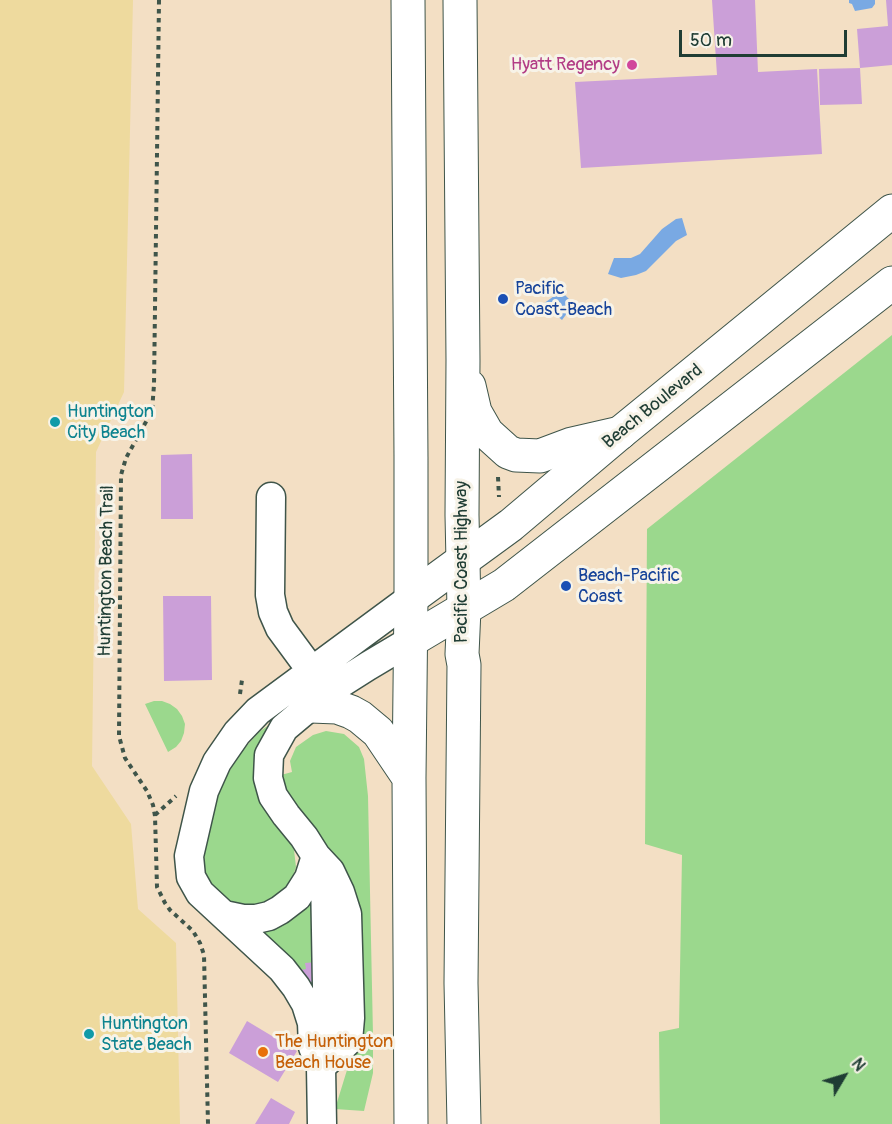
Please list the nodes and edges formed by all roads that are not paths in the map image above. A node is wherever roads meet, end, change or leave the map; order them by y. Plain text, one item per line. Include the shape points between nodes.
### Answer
1 (408, 0) edge
2 (460, 0) edge
3 (892, 212) edge
4 (892, 283) edge
5 (463, 360) junction
6 (621, 433) junction
7 (271, 496) dead end
8 (463, 561) junction
9 (411, 598) junction
10 (464, 609) junction
11 (410, 641) junction
12 (316, 690) junction
13 (409, 778) junction
14 (320, 860) junction
15 (224, 915) junction
16 (325, 1063) junction
17 (322, 1124) edge
18 (411, 1124) edge
19 (464, 1124) edge

1 - 9 main road
2 - 5 main road, Pacific Coast Highway
3 - 6 main road, Beach Boulevard
4 - 10 main road via 504,585
5 - 6 main road via 475,412 488,433 508,452 540,456
5 - 8 main road, Pacific Coast Highway
6 - 8 main road, Beach Boulevard
7 - 12 lane via 273,612
8 - 9 main road, Beach Boulevard
8 - 10 main road, Pacific Coast Highway
9 - 11 main road
9 - 12 lane
10 - 11 main road
10 - 19 main road, Pacific Coast Highway
11 - 12 lane
11 - 13 main road
12 - 13 main road via 378,732
12 - 14 lane via 284,728 269,755 267,768 273,796
12 - 15 lane via 258,711 217,762 204,791 189,856 191,877
13 - 18 main road
14 - 15 lane via 297,897 280,910 256,919
14 - 16 lane via 330,871 347,914 350,1018 348,1041
15 - 16 lane via 296,987 312,1023 314,1047
16 - 17 lane

